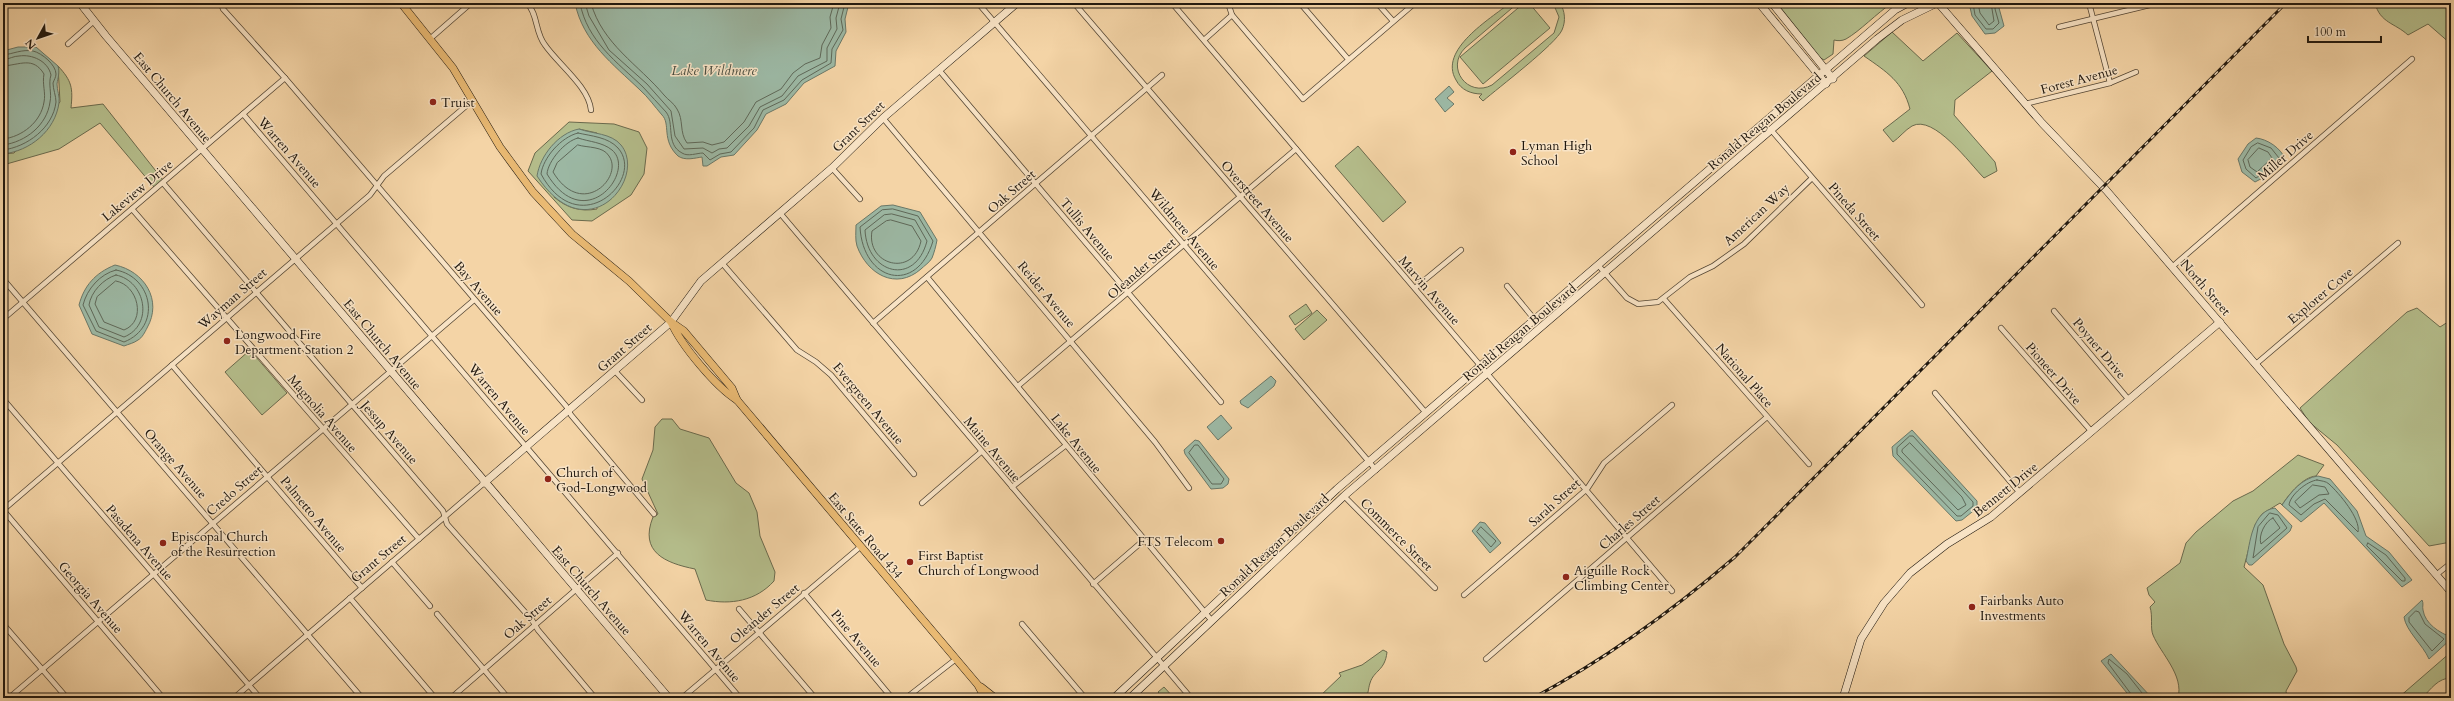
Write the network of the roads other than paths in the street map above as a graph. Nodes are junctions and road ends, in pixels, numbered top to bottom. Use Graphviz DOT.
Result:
graph roads {
  1 [pos="80,3"];
  2 [pos="221,3"];
  3 [pos="401,3"];
  4 [pos="471,3"];
  5 [pos="527,3"];
  6 [pos="978,3"];
  7 [pos="1017,3"];
  8 [pos="1074,3"];
  9 [pos="1172,3"];
  10 [pos="1228,3"];
  11 [pos="1300,3"];
  12 [pos="1377,3"];
  13 [pos="1415,3"];
  14 [pos="1759,3"];
  15 [pos="1771,3"];
  16 [pos="1908,3"];
  17 [pos="1938,3"];
  18 [pos="2089,3"];
  19 [pos="2158,3"];
  20 [pos="1232,15"];
  21 [pos="2094,19"];
  22 [pos="94,21"];
  23 [pos="1393,21"];
  24 [pos="995,22"];
  25 [pos="2059,27"];
  26 [pos="430,38"];
  27 [pos="1204,40"];
  28 [pos="68,44"];
  29 [pos="1348,59"];
  30 [pos="2412,60"];
  31 [pos="1825,69"];
  32 [pos="939,70"];
  33 [pos="2136,72"];
  34 [pos="1162,75"];
  35 [pos="1818,75"];
  36 [pos="285,78"];
  37 [pos="1833,78"];
  38 [pos="2110,83"];
  39 [pos="1826,84"];
  40 [pos="1146,88"];
  41 [pos="473,100"];
  42 [pos="2025,104"];
  43 [pos="591,110"];
  44 [pos="243,114"];
  45 [pos="883,118"];
  46 [pos="1772,131"];
  47 [pos="1092,136"];
  48 [pos="1296,149"];
  49 [pos="202,150"];
  50 [pos="1726,154"];
  51 [pos="1733,163"];
  52 [pos="832,168"];
  53 [pos="1812,178"];
  54 [pos="163,183"];
  55 [pos="1036,184"];
  56 [pos="377,185"];
  57 [pos="1240,197"];
  58 [pos="860,199"];
  59 [pos="132,209"];
  60 [pos="780,213"];
  61 [pos="337,224"];
  62 [pos="980,233"];
  63 [pos="2398,243"];
  64 [pos="1184,245"];
  65 [pos="1461,250"];
  66 [pos="295,258"];
  67 [pos="722,263"];
  68 [pos="1598,265"];
  69 [pos="2172,267"];
  70 [pos="1606,273"];
  71 [pos="927,277"];
  72 [pos="3,280"];
  73 [pos="1508,286"];
  74 [pos="1414,288"];
  75 [pos="256,292"];
  76 [pos="1129,293"];
  77 [pos="1664,299"];
  78 [pos="474,300"];
  79 [pos="22,302"];
  80 [pos="1922,305"];
  81 [pos="2054,311"];
  82 [pos="226,317"];
  83 [pos="3,319"];
  84 [pos="1534,320"];
  85 [pos="671,322"];
  86 [pos="2220,322"];
  87 [pos="873,323"];
  88 [pos="2000,328"];
  89 [pos="432,335"];
  90 [pos="1072,342"];
  91 [pos="2256,364"];
  92 [pos="172,365"];
  93 [pos="1480,365"];
  94 [pos="390,371"];
  95 [pos="615,371"];
  96 [pos="1487,374"];
  97 [pos="1018,386"];
  98 [pos="1935,393"];
  99 [pos="3,399"];
  100 [pos="642,400"];
  101 [pos="2129,400"];
  102 [pos="1222,402"];
  103 [pos="352,404"];
  104 [pos="1672,405"];
  105 [pos="568,410"];
  106 [pos="117,411"];
  107 [pos="1426,413"];
  108 [pos="1767,417"];
  109 [pos="322,429"];
  110 [pos="2092,432"];
  111 [pos="1065,446"];
  112 [pos="526,447"];
  113 [pos="982,452"];
  114 [pos="1369,462"];
  115 [pos="58,463"];
  116 [pos="1809,464"];
  117 [pos="1376,470"];
  118 [pos="914,474"];
  119 [pos="267,476"];
  120 [pos="484,483"];
  121 [pos="1012,487"];
  122 [pos="1189,488"];
  123 [pos="1586,489"];
  124 [pos="2020,493"];
  125 [pos="1344,496"];
  126 [pos="922,503"];
  127 [pos="3,510"];
  128 [pos="654,514"];
  129 [pos="445,517"];
  130 [pos="213,523"];
  131 [pos="1627,537"];
  132 [pos="419,539"];
  133 [pos="1144,540"];
  134 [pos="860,547"];
  135 [pos="618,553"];
  136 [pos="392,562"];
  137 [pos="2451,562"];
  138 [pos="153,574"];
  139 [pos="2436,575"];
  140 [pos="1093,584"];
  141 [pos="362,588"];
  142 [pos="1435,588"];
  143 [pos="576,589"];
  144 [pos="1672,591"];
  145 [pos="2451,592"];
  146 [pos="804,593"];
  147 [pos="1464,595"];
  148 [pos="350,598"];
  149 [pos="430,606"];
  150 [pos="739,609"];
  151 [pos="1205,613"];
  152 [pos="437,614"];
  153 [pos="1212,621"];
  154 [pos="98,622"];
  155 [pos="3,624"];
  156 [pos="1022,624"];
  157 [pos="535,625"];
  158 [pos="759,632"];
  159 [pos="308,635"];
  160 [pos="956,659"];
  161 [pos="1156,659"];
  162 [pos="1486,659"];
  163 [pos="1163,666"];
  164 [pos="42,669"];
  165 [pos="483,669"];
  166 [pos="715,669"];
  167 [pos="249,685"];
  168 [pos="978,685"];
  169 [pos="8,698"];
  170 [pos="67,698"];
  171 [pos="163,698"];
  172 [pos="234,698"];
  173 [pos="260,698"];
  174 [pos="362,698"];
  175 [pos="435,698"];
  176 [pos="451,698"];
  177 [pos="508,698"];
  178 [pos="595,698"];
  179 [pos="669,698"];
  180 [pos="682,698"];
  181 [pos="740,698"];
  182 [pos="815,698"];
  183 [pos="892,698"];
  184 [pos="906,698"];
  185 [pos="986,698"];
  186 [pos="995,698"];
  187 [pos="1085,698"];
  188 [pos="1114,698"];
  189 [pos="1130,698"];
  190 [pos="1191,698"];
  191 [pos="1843,698"];
  1 -- 22 [label="street, East Church Avenue"];
  2 -- 36 [label="street, Bay Avenue"];
  3 -- 26 [label="main road, East State Road 434"];
  4 -- 26 [label="street"];
  5 -- 43 [label="street"];
  6 -- 24 [label="street, Wildmere Avenue"];
  7 -- 24 [label="street, Grant Street"];
  8 -- 40 [label="street, Overstreet Avenue"];
  9 -- 27 [label="street, Marvin Avenue"];
  10 -- 20 [label="street"];
  11 -- 29 [label="street"];
  12 -- 23 [label="street"];
  13 -- 23 [label="street"];
  14 -- 35 [label="street"];
  15 -- 31 [label="street"];
  16 -- 31 [label="street, Ronald Reagan Boulevard"];
  17 -- 37 [label="street, Ronald Reagan Boulevard"];
  17 -- 42 [label="street, North Street"];
  18 -- 21 [label="street"];
  19 -- 21 [label="street"];
  20 -- 27 [label="street"];
  20 -- 29 [label="street"];
  21 -- 25 [label="street"];
  21 -- 38 [label="street"];
  22 -- 28 [label="street"];
  22 -- 49 [label="street, East Church Avenue"];
  23 -- 29 [label="street"];
  24 -- 32 [label="street, Grant Street"];
  24 -- 47 [label="street, Wildmere Avenue"];
  26 -- 41 [label="main road, East State Road 434"];
  27 -- 48 [label="street, Marvin Avenue"];
  30 -- 69 [label="street, Miller Drive"];
  31 -- 35 [label="street, Ronald Reagan Boulevard"];
  31 -- 37 [label="street"];
  32 -- 45 [label="street, Grant Street"];
  32 -- 55 [label="street, Tullis Avenue"];
  33 -- 38 [label="street, Forest Avenue"];
  34 -- 40 [label="street, Oak Street"];
  35 -- 39 [label="street"];
  35 -- 50 [label="street, Ronald Reagan Boulevard"];
  36 -- 44 [label="street, Lakeview Drive"];
  36 -- 56 [label="street, Bay Avenue"];
  37 -- 39 [label="street, Ronald Reagan Boulevard"];
  38 -- 42 [label="street, Forest Avenue"];
  39 -- 46 [label="street, Ronald Reagan Boulevard"];
  40 -- 47 [label="street, Oak Street"];
  40 -- 57 [label="street, Overstreet Avenue"];
  41 -- 56 [label="street, Wayman Street"];
  41 -- 85 [label="main road, East State Road 434"];
  42 -- 69 [label="street, North Street"];
  44 -- 49 [label="street, Lakeview Drive"];
  44 -- 61 [label="street, Warren Avenue"];
  45 -- 52 [label="street, Grant Street"];
  45 -- 62 [label="street, Reider Avenue"];
  46 -- 51 [label="street, Ronald Reagan Boulevard"];
  46 -- 53 [label="street, Pineda Street"];
  47 -- 55 [label="street, Oak Street"];
  47 -- 64 [label="street, Wildmere Avenue"];
  48 -- 57 [label="street, Oleander Street"];
  48 -- 74 [label="street, Marvin Avenue"];
  49 -- 54 [label="street, Lakeview Drive"];
  49 -- 66 [label="street, East Church Avenue"];
  50 -- 51 [label="street"];
  50 -- 68 [label="street, Ronald Reagan Boulevard"];
  51 -- 70 [label="street, Ronald Reagan Boulevard"];
  52 -- 58 [label="street"];
  52 -- 60 [label="street, Grant Street"];
  53 -- 77 [label="street, American Way"];
  53 -- 80 [label="street, Pineda Street"];
  54 -- 59 [label="street, Lakeview Drive"];
  54 -- 75 [label="street, Jessup Avenue"];
  55 -- 62 [label="street, Oak Street"];
  55 -- 76 [label="street, Tullis Avenue"];
  56 -- 61 [label="street, Wayman Street"];
  56 -- 78 [label="street, Bay Avenue"];
  57 -- 64 [label="street, Oleander Street"];
  57 -- 107 [label="street, Overstreet Avenue"];
  59 -- 79 [label="street, Lakeview Drive"];
  59 -- 82 [label="street, Magnolia Avenue"];
  60 -- 67 [label="street, Grant Street"];
  60 -- 87 [label="street, Maine Avenue"];
  61 -- 66 [label="street, Wayman Street"];
  61 -- 89 [label="street, Warren Avenue"];
  62 -- 71 [label="street, Oak Street"];
  62 -- 90 [label="street, Reider Avenue"];
  63 -- 91 [label="street, Explorer Cove"];
  64 -- 76 [label="street, Oleander Street"];
  64 -- 114 [label="street, Wildmere Avenue"];
  65 -- 74 [label="street"];
  66 -- 75 [label="street, Wayman Street"];
  66 -- 94 [label="street, East Church Avenue"];
  67 -- 85 [label="street, Grant Street"];
  67 -- 118 [label="street, Evergreen Avenue"];
  68 -- 70 [label="street, American Way"];
  68 -- 84 [label="street, Ronald Reagan Boulevard"];
  69 -- 86 [label="street, North Street"];
  70 -- 77 [label="street, American Way"];
  70 -- 96 [label="street, Ronald Reagan Boulevard"];
  71 -- 87 [label="street, Oak Street"];
  71 -- 97 [label="street, Lake Avenue"];
  72 -- 79 [label="street, Orange Avenue"];
  73 -- 84 [label="street"];
  74 -- 93 [label="street, Marvin Avenue"];
  75 -- 82 [label="street, Wayman Street"];
  75 -- 103 [label="street, Jessup Avenue"];
  76 -- 90 [label="street, Oleander Street"];
  76 -- 102 [label="street, Tullis Avenue"];
  77 -- 108 [label="street, National Place"];
  78 -- 89 [label="street, Credo Street"];
  78 -- 105 [label="street, Bay Avenue"];
  79 -- 83 [label="street, Lakeview Drive"];
  79 -- 106 [label="street, Orange Avenue"];
  81 -- 101 [label="street, Poyner Drive"];
  82 -- 92 [label="street, Wayman Street"];
  82 -- 109 [label="street, Magnolia Avenue"];
  84 -- 93 [label="street, Ronald Reagan Boulevard"];
  85 -- 95 [label="street, Grant Street"];
  85 -- 134 [label="main road, East State Road 434"];
  86 -- 91 [label="street, North Street"];
  86 -- 101 [label="street, Bennett Drive"];
  87 -- 113 [label="street, Maine Avenue"];
  88 -- 110 [label="street, Pioneer Drive"];
  89 -- 94 [label="street, Credo Street"];
  89 -- 112 [label="street, Warren Avenue"];
  90 -- 97 [label="street, Oleander Street"];
  90 -- 122 [label="street, Reider Avenue"];
  91 -- 139 [label="street, North Street"];
  92 -- 106 [label="street, Wayman Street"];
  92 -- 119 [label="street, Palmetto Avenue"];
  93 -- 96 [label="street, Marvin Avenue"];
  93 -- 107 [label="street, Ronald Reagan Boulevard"];
  94 -- 103 [label="street, Credo Street"];
  94 -- 120 [label="street, East Church Avenue"];
  95 -- 100 [label="street"];
  95 -- 105 [label="street, Grant Street"];
  96 -- 117 [label="street, Ronald Reagan Boulevard"];
  96 -- 123 [label="street, Marvin Avenue"];
  97 -- 111 [label="street, Lake Avenue"];
  98 -- 124 [label="street"];
  99 -- 115 [label="street, Pasadena Avenue"];
  101 -- 110 [label="street, Bennett Drive"];
  103 -- 109 [label="street, Credo Street"];
  103 -- 129 [label="street, Jessup Avenue"];
  104 -- 123 [label="street, Sarah Street"];
  105 -- 112 [label="street, Grant Street"];
  105 -- 128 [label="street, Bay Avenue"];
  106 -- 115 [label="street, Wayman Street"];
  106 -- 130 [label="street, Orange Avenue"];
  107 -- 114 [label="street, Ronald Reagan Boulevard"];
  108 -- 116 [label="street, National Place"];
  108 -- 131 [label="street, Charles Street"];
  109 -- 119 [label="street, Credo Street"];
  109 -- 132 [label="street, Magnolia Avenue"];
  110 -- 124 [label="street, Bennett Drive"];
  111 -- 121 [label="street"];
  111 -- 133 [label="street, Lake Avenue"];
  112 -- 120 [label="street, Grant Street"];
  112 -- 135 [label="street, Warren Avenue"];
  113 -- 121 [label="street, Maine Avenue"];
  113 -- 126 [label="street"];
  114 -- 117 [label="street, Wildmere Avenue"];
  114 -- 151 [label="street, Ronald Reagan Boulevard"];
  115 -- 127 [label="street, Wayman Street"];
  115 -- 138 [label="street, Pasadena Avenue"];
  117 -- 125 [label="street, Ronald Reagan Boulevard"];
  119 -- 130 [label="street, Credo Street"];
  119 -- 141 [label="street, Palmetto Avenue"];
  120 -- 129 [label="street, Grant Street"];
  120 -- 143 [label="street, East Church Avenue"];
  121 -- 140 [label="street, Maine Avenue"];
  123 -- 131 [label="street, Marvin Avenue"];
  123 -- 147 [label="street, Sarah Street"];
  124 -- 191 [label="street, Bennett Drive"];
  125 -- 142 [label="street, Commerce Street"];
  125 -- 153 [label="street, Ronald Reagan Boulevard"];
  127 -- 154 [label="street, Georgia Avenue"];
  129 -- 132 [label="street, Grant Street"];
  129 -- 157 [label="street, Jessup Avenue"];
  130 -- 138 [label="street, Credo Street"];
  130 -- 159 [label="street, Orange Avenue"];
  131 -- 144 [label="street, Marvin Avenue"];
  131 -- 162 [label="street, Charles Street"];
  132 -- 136 [label="street, Grant Street"];
  133 -- 140 [label="street"];
  133 -- 151 [label="street, Lake Avenue"];
  134 -- 146 [label="street, Oleander Street"];
  134 -- 160 [label="main road, East State Road 434"];
  135 -- 143 [label="street, Oak Street"];
  135 -- 166 [label="street, Warren Avenue"];
  136 -- 141 [label="street, Grant Street"];
  136 -- 149 [label="street"];
  137 -- 139 [label="street"];
  138 -- 154 [label="street, Credo Street"];
  138 -- 167 [label="street, Pasadena Avenue"];
  139 -- 145 [label="street, North Street"];
  140 -- 161 [label="street, Maine Avenue"];
  141 -- 148 [label="street, Grant Street"];
  143 -- 157 [label="street, Oak Street"];
  143 -- 179 [label="street, East Church Avenue"];
  146 -- 158 [label="street, Oleander Street"];
  146 -- 183 [label="street, Pine Avenue"];
  148 -- 159 [label="street, Grant Street"];
  148 -- 175 [label="street"];
  150 -- 158 [label="street"];
  151 -- 153 [label="street, Lake Avenue"];
  151 -- 161 [label="street, Ronald Reagan Boulevard"];
  152 -- 165 [label="street"];
  153 -- 163 [label="street, Ronald Reagan Boulevard"];
  154 -- 164 [label="street, Credo Street"];
  154 -- 171 [label="street, Georgia Avenue"];
  155 -- 164 [label="street"];
  156 -- 187 [label="street"];
  157 -- 165 [label="street, Oak Street"];
  157 -- 178 [label="street, Jessup Avenue"];
  158 -- 166 [label="street, Oleander Street"];
  158 -- 182 [label="street"];
  159 -- 167 [label="street, Grant Street"];
  159 -- 174 [label="street, Orange Avenue"];
  160 -- 168 [label="main road, East State Road 434"];
  160 -- 184 [label="street"];
  161 -- 163 [label="street, Maine Avenue"];
  161 -- 188 [label="street, Ronald Reagan Boulevard"];
  163 -- 189 [label="street, Ronald Reagan Boulevard"];
  163 -- 190 [label="street, Maine Avenue"];
  164 -- 169 [label="street, Credo Street"];
  164 -- 170 [label="street"];
  165 -- 176 [label="street, Oak Street"];
  165 -- 177 [label="street"];
  166 -- 180 [label="street, Oleander Street"];
  166 -- 181 [label="street, Warren Avenue"];
  167 -- 172 [label="street, Grant Street"];
  167 -- 173 [label="street, Pasadena Avenue"];
  168 -- 185 [label="main road, East State Road 434"];
  168 -- 186 [label="main road, East State Road 434"];
}
